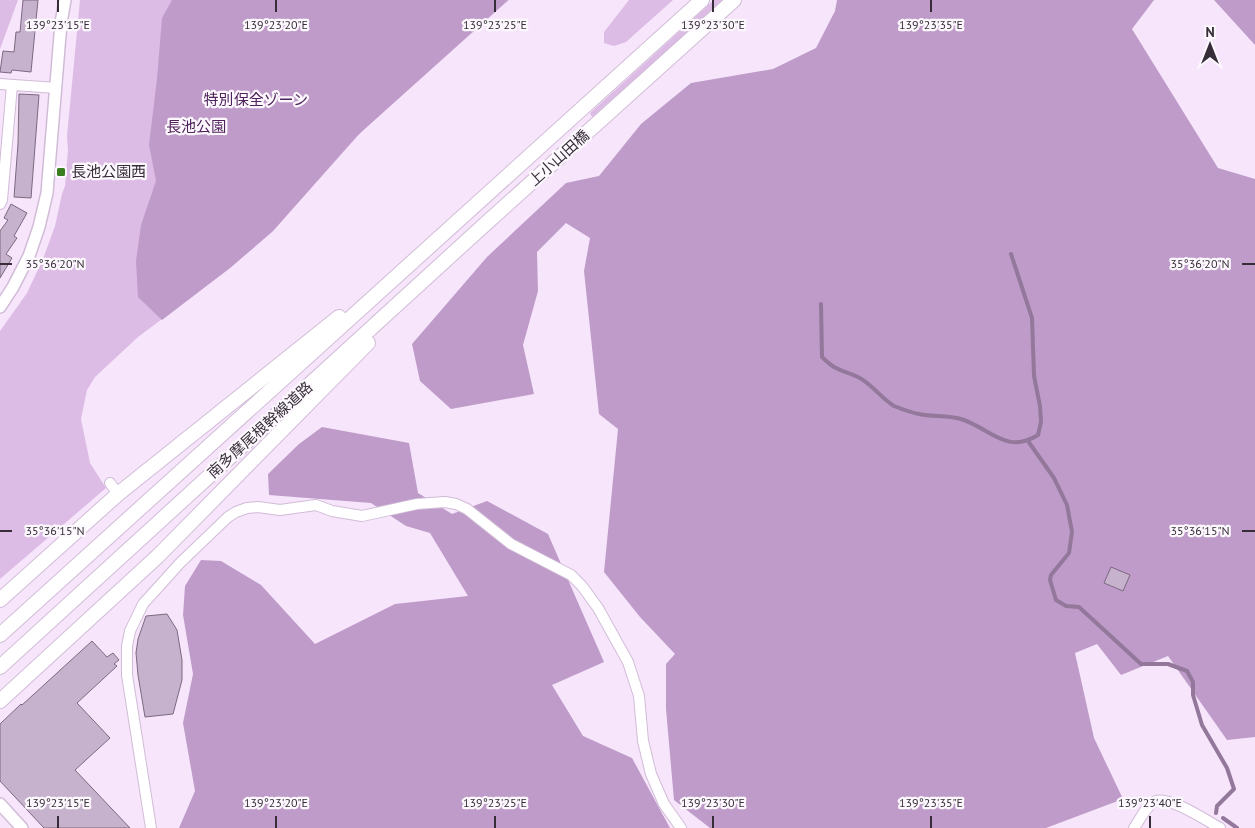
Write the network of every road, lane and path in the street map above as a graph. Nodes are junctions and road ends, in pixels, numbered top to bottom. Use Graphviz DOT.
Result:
graph roads {
  1 [pos="65,0"];
  2 [pos="702,0"];
  3 [pos="734,0"];
  4 [pos="0,84"];
  5 [pos="12,85"];
  6 [pos="56,88"];
  7 [pos="507,176"];
  8 [pos="521,192"];
  9 [pos="0,204"];
  10 [pos="482,227"];
  11 [pos="432,244"];
  12 [pos="0,307"];
  13 [pos="0,600"];
  14 [pos="0,635"];
  15 [pos="0,667"];
  16 [pos="0,701"];
  17 [pos="0,804"];
  18 [pos="22,828"];
  19 [pos="152,828"];
  20 [pos="681,828"];
  21 [pos="1134,828"];
  22 [pos="1220,828"];
  1 -- 6 [label="street"];
  2 -- 7 [label="main road, 上小山田橋"];
  3 -- 8 [label="main road, 上小山田橋"];
  4 -- 5 [label="street"];
  5 -- 6 [label="street"];
  5 -- 9 [label="street"];
  6 -- 12 [label="street"];
  7 -- 11 [label="main road, 南多摩尾根幹線道路"];
  8 -- 10 [label="main road, 南多摩尾根幹線道路"];
  10 -- 15 [label="main road, 南多摩尾根幹線道路"];
  10 -- 16 [label="main road"];
  11 -- 13 [label="main road"];
  11 -- 14 [label="main road, 南多摩尾根幹線道路"];
  17 -- 18 [label="street"];
  19 -- 20 [label="street"];
  21 -- 22 [label="street"];
}
